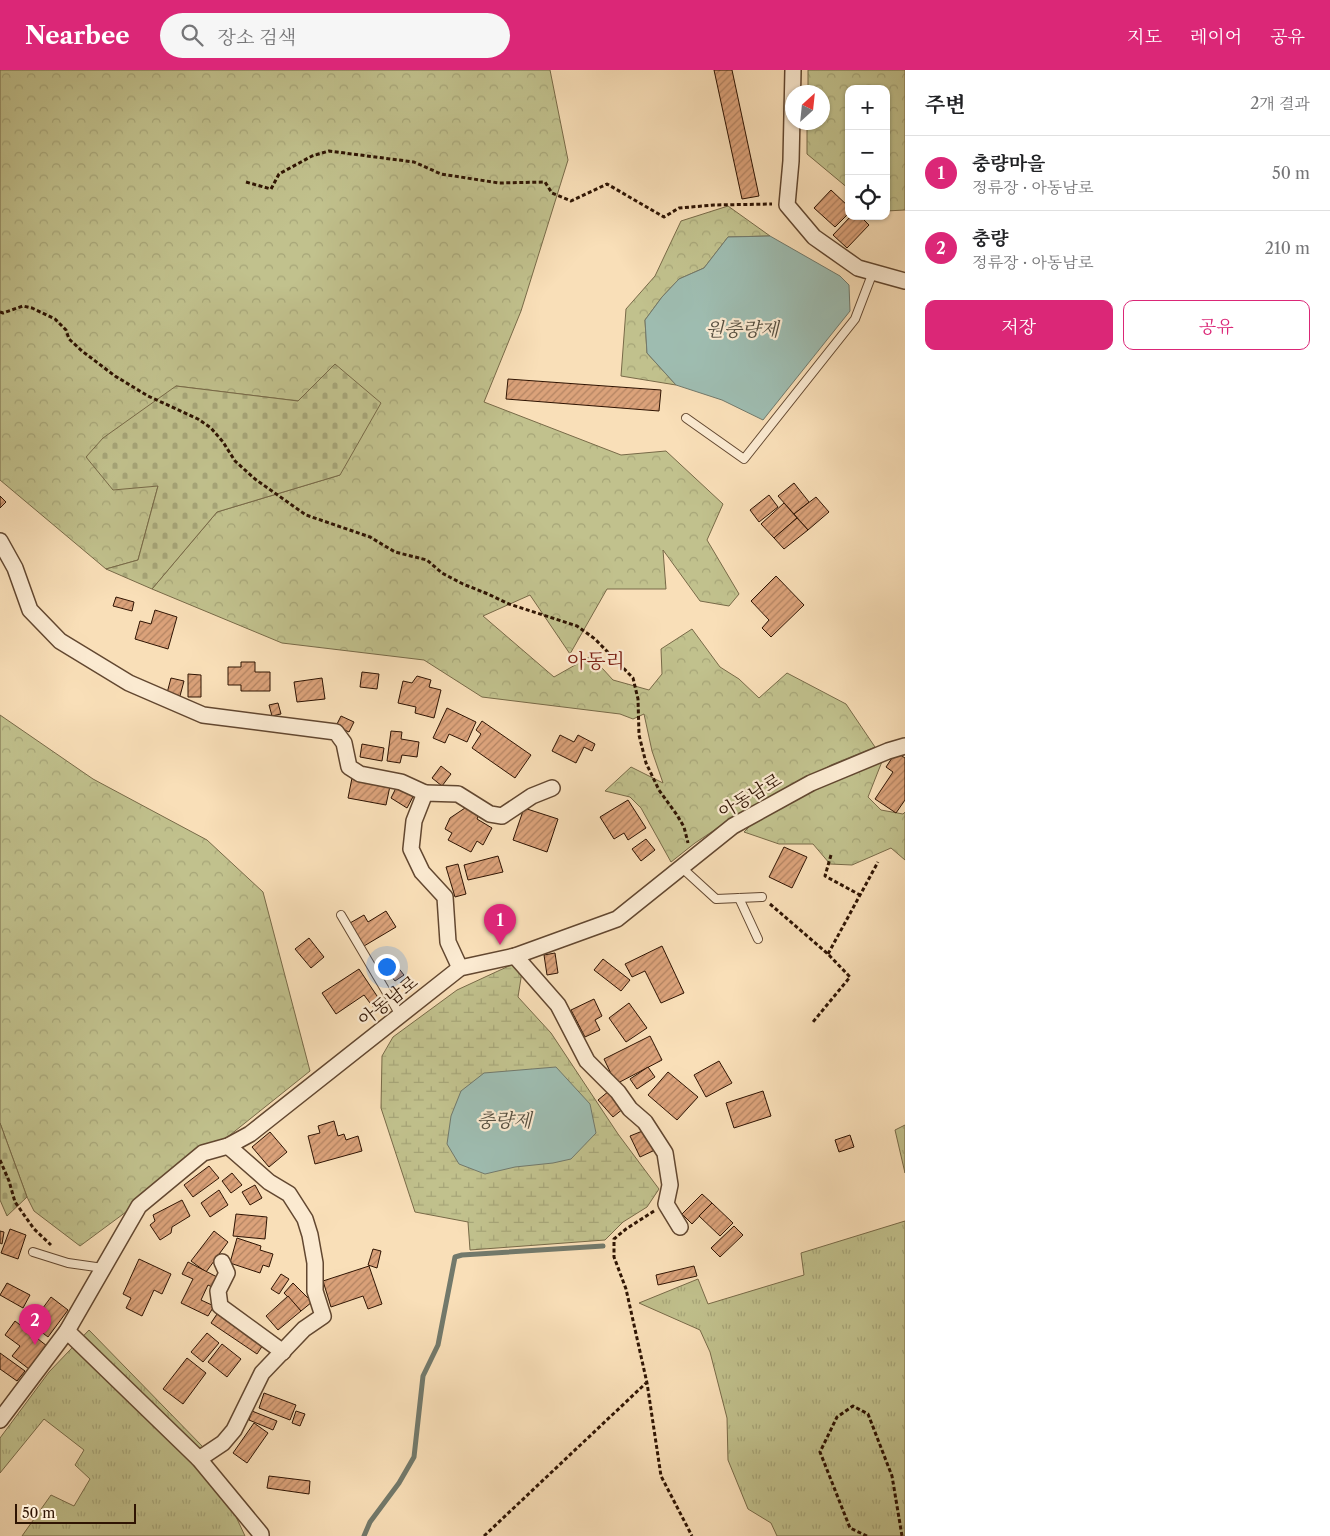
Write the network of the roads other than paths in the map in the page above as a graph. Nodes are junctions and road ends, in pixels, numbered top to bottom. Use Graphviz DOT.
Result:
graph roads {
  1 [pos="793,70"];
  2 [pos="873,272"];
  3 [pos="905,282"];
  4 [pos="686,418"];
  5 [pos="0,541"];
  6 [pos="905,746"];
  7 [pos="552,788"];
  8 [pos="425,793"];
  9 [pos="685,864"];
  10 [pos="762,897"];
  11 [pos="739,898"];
  12 [pos="341,915"];
  13 [pos="758,938"];
  14 [pos="515,956"];
  15 [pos="460,968"];
  16 [pos="400,1015"];
  17 [pos="228,1146"];
  18 [pos="680,1226"];
  19 [pos="33,1252"];
  20 [pos="222,1262"];
  21 [pos="103,1268"];
  22 [pos="67,1331"];
  23 [pos="282,1352"];
  24 [pos="0,1420"];
  25 [pos="199,1459"];
  26 [pos="261,1536"];
  1 -- 2 [label="street"];
  2 -- 3 [label="street"];
  2 -- 4 [label="lane"];
  5 -- 8 [label="street"];
  6 -- 9 [label="street, 아동남로"];
  7 -- 8 [label="street"];
  8 -- 15 [label="street"];
  9 -- 11 [label="lane"];
  9 -- 14 [label="street, 아동남로"];
  10 -- 11 [label="lane"];
  11 -- 13 [label="lane"];
  12 -- 16 [label="lane"];
  14 -- 15 [label="street, 아동남로"];
  14 -- 18 [label="street"];
  15 -- 16 [label="street, 아동남로"];
  16 -- 17 [label="street, 아동남로"];
  17 -- 21 [label="street, 아동남로"];
  17 -- 23 [label="street"];
  19 -- 21 [label="lane"];
  20 -- 23 [label="street"];
  21 -- 22 [label="street, 아동남로"];
  22 -- 24 [label="street, 아동남로"];
  22 -- 25 [label="street"];
  23 -- 25 [label="street"];
  25 -- 26 [label="street"];
}
